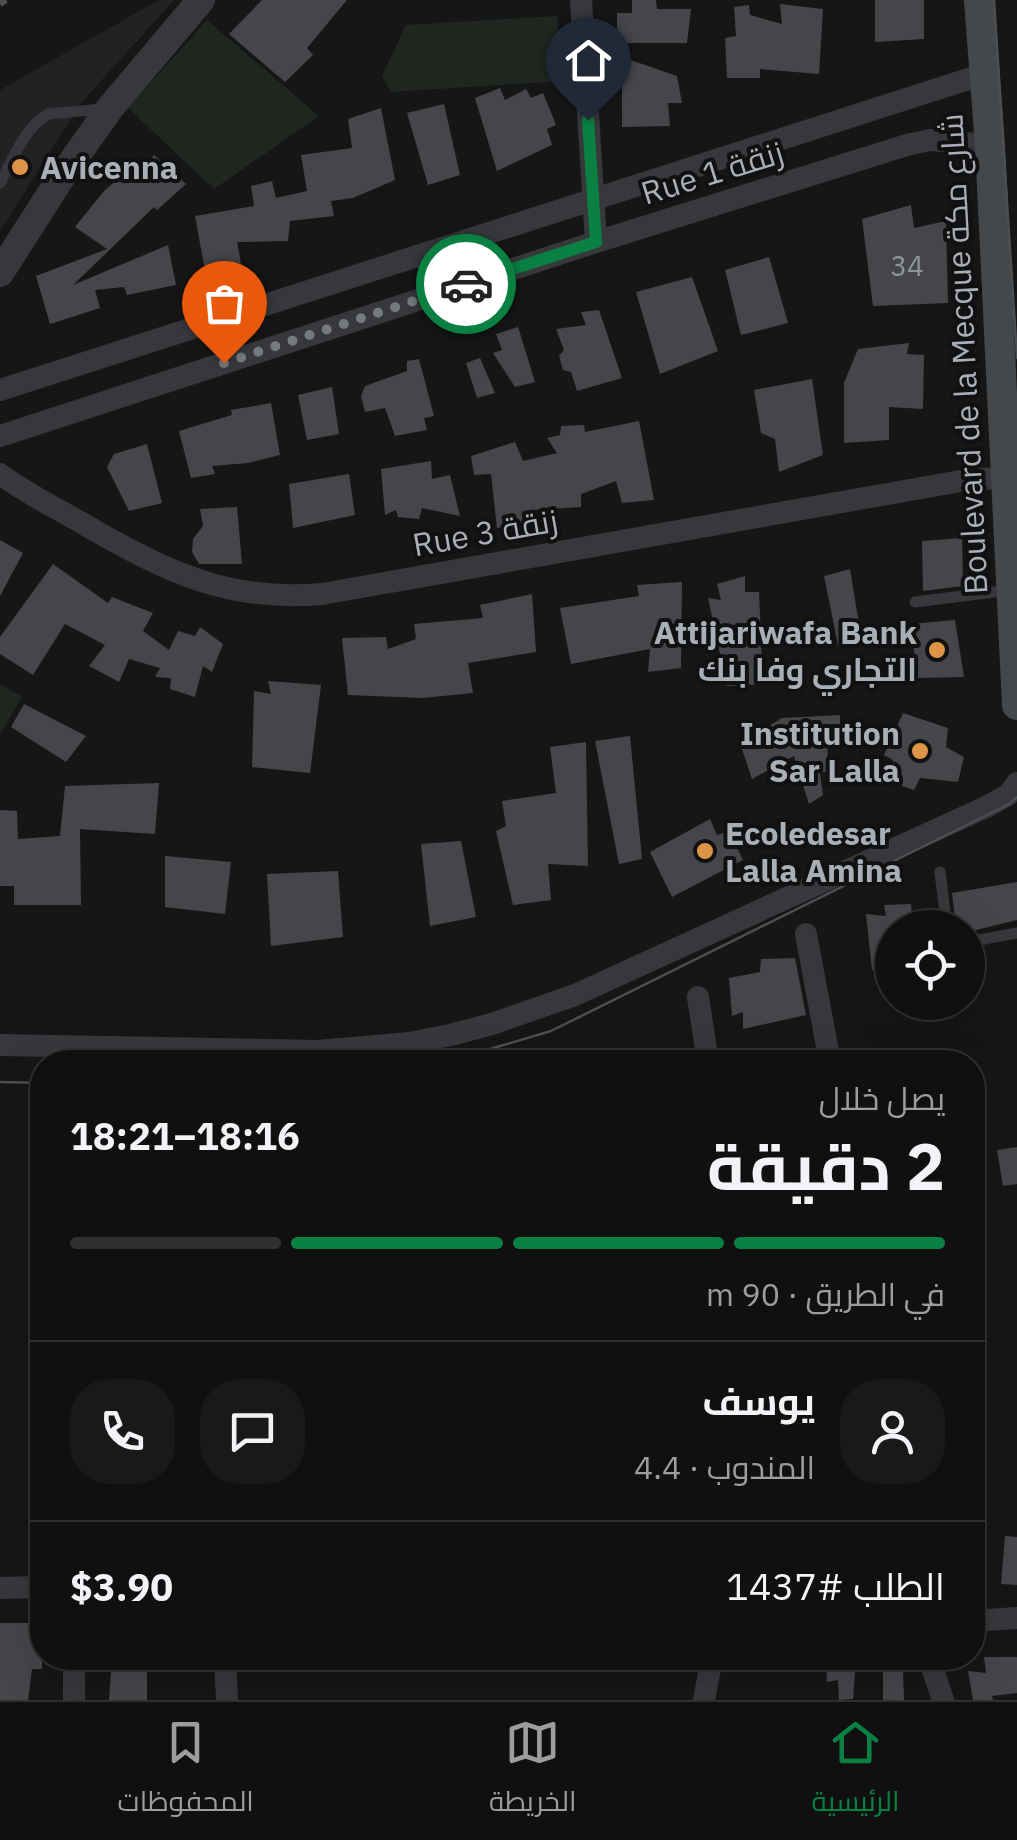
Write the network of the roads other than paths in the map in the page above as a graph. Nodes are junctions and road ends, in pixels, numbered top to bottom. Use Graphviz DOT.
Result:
graph roads {
  1 [pos="202,0"];
  2 [pos="581,0"];
  3 [pos="979,0"];
  4 [pos="984,74"];
  5 [pos="110,108"];
  6 [pos="990,145"];
  7 [pos="0,183"];
  8 [pos="594,200"];
  9 [pos="596,242"];
  10 [pos="0,274"];
  11 [pos="0,390"];
  12 [pos="0,436"];
  13 [pos="0,474"];
  14 [pos="1006,478"];
  15 [pos="1010,590"];
  16 [pos="915,602"];
  17 [pos="1017,706"];
  18 [pos="1017,783"];
  19 [pos="940,872"];
  20 [pos="945,910"];
  21 [pos="1017,933"];
  22 [pos="806,934"];
  23 [pos="985,939"];
  24 [pos="698,998"];
  25 [pos="0,1045"];
  26 [pos="265,1050"];
  27 [pos="331,1050"];
  28 [pos="706,1050"];
  29 [pos="828,1050"];
  30 [pos="30,1587"];
  31 [pos="0,1588"];
  32 [pos="1017,1618"];
  33 [pos="985,1620"];
  34 [pos="74,1670"];
  35 [pos="226,1670"];
  36 [pos="710,1670"];
  37 [pos="933,1670"];
  38 [pos="74,1700"];
  39 [pos="227,1700"];
  40 [pos="704,1700"];
  41 [pos="944,1700"];
  1 -- 5 [label="street"];
  2 -- 8 [label="street"];
  3 -- 4 [label="main road, Boulevard de la Mecque شارع مكة"];
  4 -- 6 [label="main road, Boulevard de la Mecque شارع مكة"];
  4 -- 8 [label="street, Rue 1 زنقة"];
  5 -- 7 [label="lane"];
  5 -- 10 [label="street"];
  6 -- 9 [label="street, Rue 1 زنقة"];
  6 -- 14 [label="main road, Boulevard de la Mecque شارع مكة"];
  8 -- 9 [label="street"];
  8 -- 11 [label="street, Rue 1 زنقة"];
  9 -- 12 [label="street, Rue 1 زنقة"];
  13 -- 14 [label="street, Rue 3 زنقة"];
  14 -- 15 [label="main road, Boulevard de la Mecque شارع مكة"];
  15 -- 16 [label="lane"];
  15 -- 17 [label="main road, Boulevard de la Mecque شارع مكة"];
  18 -- 27 [label="street"];
  19 -- 20 [label="lane"];
  21 -- 23 [label="lane"];
  22 -- 29 [label="street"];
  24 -- 28 [label="street"];
  25 -- 26 [label="street"];
  30 -- 31 [label="street"];
  32 -- 33 [label="street"];
  34 -- 38 [label="street"];
  35 -- 39 [label="street"];
  36 -- 40 [label="street"];
  37 -- 41 [label="street"];
}
